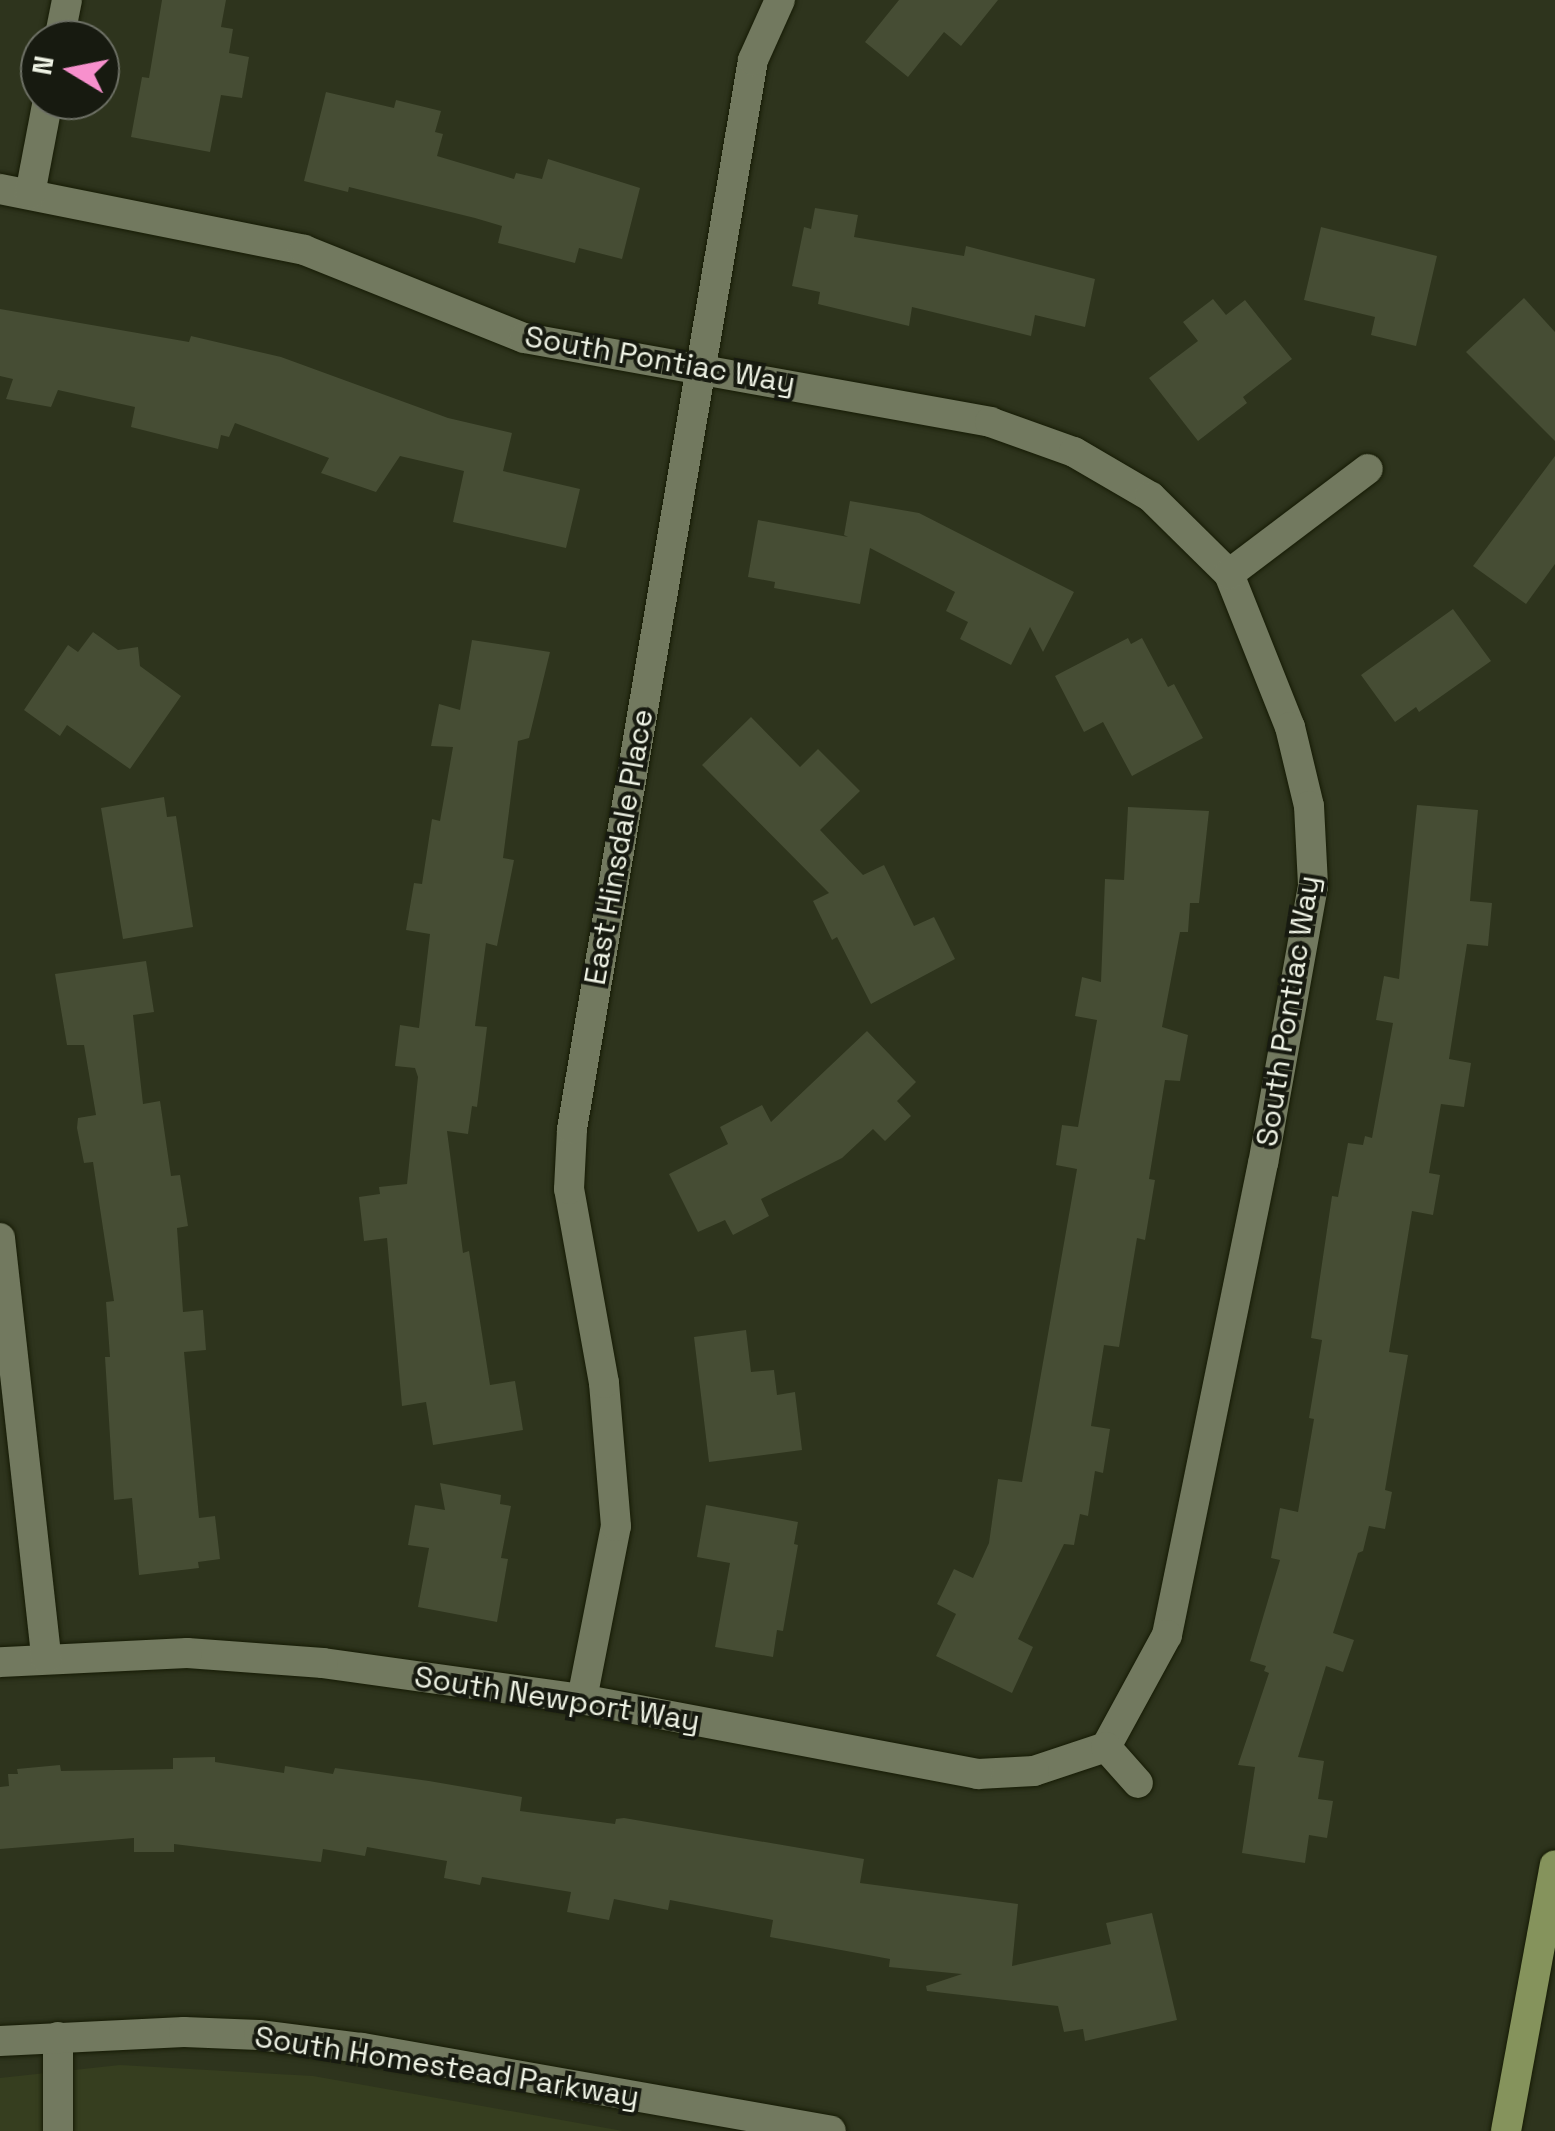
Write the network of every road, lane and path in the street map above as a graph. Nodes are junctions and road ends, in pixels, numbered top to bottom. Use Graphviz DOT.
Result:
graph roads {
  1 [pos="780,0"];
  2 [pos="41,120"];
  3 [pos="15,192"];
  4 [pos="699,367"];
  5 [pos="1368,469"];
  6 [pos="1228,574"];
  7 [pos="0,1238"];
  8 [pos="46,1658"];
  9 [pos="0,1662"];
  10 [pos="582,1699"];
  11 [pos="1106,1747"];
  12 [pos="1138,1782"];
  13 [pos="1555,1865"];
  14 [pos="58,2037"];
  15 [pos="0,2040"];
  16 [pos="58,2131"];
  17 [pos="831,2131"];
  18 [pos="1506,2131"];
  1 -- 4 [label="street, East Hinsdale Place"];
  2 -- 3 [label="street"];
  3 -- 4 [label="street, South Pontiac Way"];
  4 -- 6 [label="street, South Pontiac Way"];
  4 -- 10 [label="street, East Hinsdale Place"];
  5 -- 6 [label="street"];
  6 -- 11 [label="street, South Pontiac Way"];
  7 -- 8 [label="street"];
  8 -- 9 [label="street, South Newport Way"];
  8 -- 10 [label="street, South Newport Way"];
  10 -- 11 [label="street, South Newport Way"];
  11 -- 12 [label="street"];
  13 -- 18 [label="main road"];
  14 -- 15 [label="street, South Homestead Parkway"];
  14 -- 16 [label="street"];
  14 -- 17 [label="street, South Homestead Parkway"];
}
